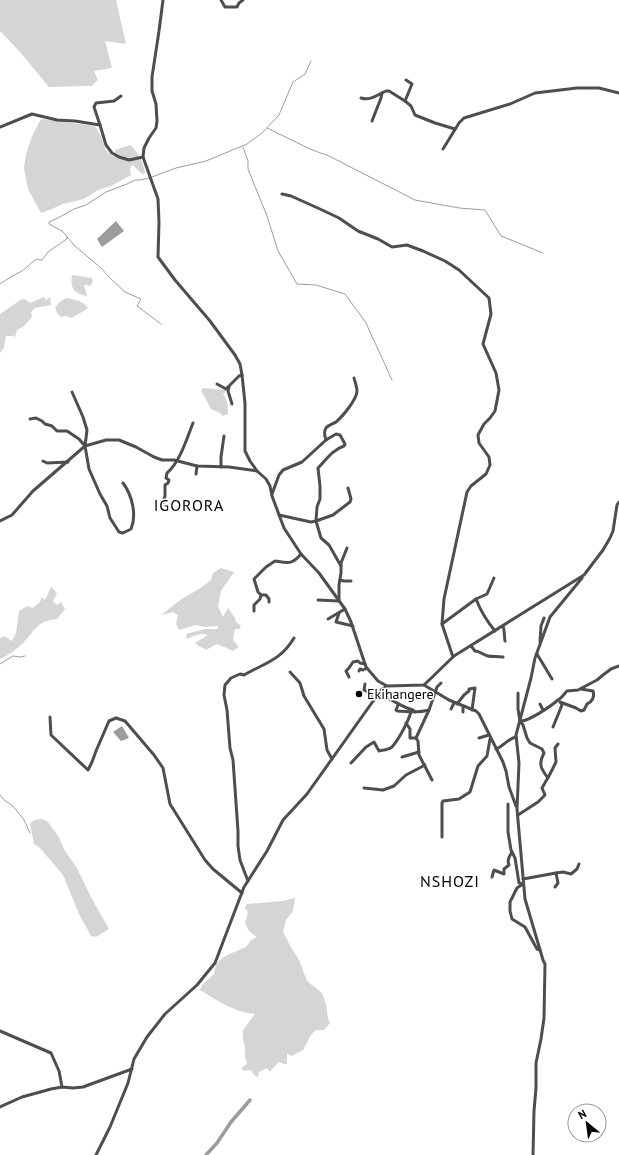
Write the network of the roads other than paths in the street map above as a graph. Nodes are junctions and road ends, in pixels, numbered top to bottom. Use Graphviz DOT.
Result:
graph roads {
  1 [pos="163,0"];
  2 [pos="221,0"];
  3 [pos="243,0"];
  4 [pos="406,80"];
  5 [pos="382,93"];
  6 [pos="619,93"];
  7 [pos="121,96"];
  8 [pos="361,98"];
  9 [pos="405,101"];
  10 [pos="372,121"];
  11 [pos="100,125"];
  12 [pos="0,127"];
  13 [pos="455,129"];
  14 [pos="443,149"];
  15 [pos="143,157"];
  16 [pos="282,194"];
  17 [pos="242,375"];
  18 [pos="354,378"];
  19 [pos="217,384"];
  20 [pos="229,387"];
  21 [pos="72,392"];
  22 [pos="232,404"];
  23 [pos="30,419"];
  24 [pos="193,423"];
  25 [pos="224,436"];
  26 [pos="326,440"];
  27 [pos="85,446"];
  28 [pos="43,460"];
  29 [pos="176,460"];
  30 [pos="68,462"];
  31 [pos="197,466"];
  32 [pos="222,467"];
  33 [pos="257,471"];
  34 [pos="196,474"];
  35 [pos="123,483"];
  36 [pos="348,488"];
  37 [pos="272,496"];
  38 [pos="619,502"];
  39 [pos="163,503"];
  40 [pos="279,515"];
  41 [pos="0,521"];
  42 [pos="316,522"];
  43 [pos="347,548"];
  44 [pos="301,554"];
  45 [pos="341,566"];
  46 [pos="584,575"];
  47 [pos="494,578"];
  48 [pos="340,580"];
  49 [pos="351,581"];
  50 [pos="261,595"];
  51 [pos="476,599"];
  52 [pos="318,600"];
  53 [pos="339,601"];
  54 [pos="269,602"];
  55 [pos="345,610"];
  56 [pos="254,611"];
  57 [pos="339,613"];
  58 [pos="544,618"];
  59 [pos="328,619"];
  60 [pos="442,624"];
  61 [pos="352,626"];
  62 [pos="503,626"];
  63 [pos="495,631"];
  64 [pos="294,638"];
  65 [pos="506,641"];
  66 [pos="540,644"];
  67 [pos="471,646"];
  68 [pos="537,654"];
  69 [pos="453,657"];
  70 [pos="503,657"];
  71 [pos="365,664"];
  72 [pos="619,666"];
  73 [pos="367,668"];
  74 [pos="359,671"];
  75 [pos="290,672"];
  76 [pos="349,677"];
  77 [pos="552,679"];
  78 [pos="380,683"];
  79 [pos="441,683"];
  80 [pos="365,684"];
  81 [pos="424,685"];
  82 [pos="387,686"];
  83 [pos="581,688"];
  84 [pos="380,690"];
  85 [pos="560,690"];
  86 [pos="435,692"];
  87 [pos="518,693"];
  88 [pos="378,694"];
  89 [pos="563,694"];
  90 [pos="374,700"];
  91 [pos="559,701"];
  92 [pos="456,704"];
  93 [pos="540,704"];
  94 [pos="398,705"];
  95 [pos="463,706"];
  96 [pos="451,709"];
  97 [pos="429,710"];
  98 [pos="472,710"];
  99 [pos="543,710"];
  100 [pos="413,712"];
  101 [pos="463,712"];
  102 [pos="50,717"];
  103 [pos="520,721"];
  104 [pos="406,723"];
  105 [pos="553,727"];
  106 [pos="487,730"];
  107 [pos="482,732"];
  108 [pos="490,737"];
  109 [pos="516,737"];
  110 [pos="416,738"];
  111 [pos="480,738"];
  112 [pos="558,744"];
  113 [pos="496,749"];
  114 [pos="419,752"];
  115 [pos="402,757"];
  116 [pos="332,759"];
  117 [pos="351,763"];
  118 [pos="425,765"];
  119 [pos="548,778"];
  120 [pos="432,780"];
  121 [pos="364,788"];
  122 [pos="508,804"];
  123 [pos="517,809"];
  124 [pos="518,815"];
  125 [pos="442,837"];
  126 [pos="512,852"];
  127 [pos="580,864"];
  128 [pos="556,873"];
  129 [pos="492,877"];
  130 [pos="523,879"];
  131 [pos="248,881"];
  132 [pos="524,884"];
  133 [pos="555,887"];
  134 [pos="242,893"];
  135 [pos="540,950"];
  136 [pos="0,1032"];
  137 [pos="132,1069"];
  138 [pos="62,1087"];
  139 [pos="0,1107"];
  140 [pos="96,1155"];
  141 [pos="533,1155"];
  1 -- 15 [label="street"];
  2 -- 3 [label="street"];
  4 -- 9 [label="street"];
  5 -- 8 [label="street"];
  5 -- 9 [label="street"];
  5 -- 10 [label="street"];
  6 -- 13 [label="street"];
  7 -- 11 [label="street"];
  9 -- 13 [label="street"];
  11 -- 12 [label="street"];
  11 -- 15 [label="street"];
  13 -- 14 [label="street"];
  15 -- 17 [label="street"];
  16 -- 60 [label="street"];
  17 -- 20 [label="street"];
  17 -- 33 [label="street"];
  18 -- 26 [label="street"];
  19 -- 20 [label="street"];
  20 -- 22 [label="street"];
  21 -- 27 [label="street"];
  23 -- 27 [label="street"];
  24 -- 29 [label="street"];
  25 -- 32 [label="street"];
  26 -- 37 [label="street"];
  26 -- 42 [label="street"];
  27 -- 29 [label="street"];
  27 -- 30 [label="street"];
  27 -- 35 [label="street"];
  28 -- 30 [label="street"];
  29 -- 31 [label="street"];
  29 -- 39 [label="street"];
  30 -- 41 [label="street"];
  31 -- 32 [label="street"];
  31 -- 34 [label="street"];
  32 -- 33 [label="street"];
  33 -- 37 [label="street"];
  36 -- 42 [label="street"];
  37 -- 40 [label="street"];
  38 -- 46 [label="street"];
  40 -- 42 [label="street"];
  40 -- 44 [label="street"];
  42 -- 45 [label="street"];
  43 -- 45 [label="street"];
  44 -- 50 [label="street"];
  44 -- 53 [label="street"];
  45 -- 48 [label="street"];
  46 -- 62 [label="street"];
  46 -- 66 [label="street"];
  47 -- 51 [label="street"];
  48 -- 49 [label="street"];
  48 -- 53 [label="street"];
  50 -- 54 [label="street"];
  50 -- 56 [label="street"];
  51 -- 60 [label="street"];
  51 -- 63 [label="street"];
  52 -- 53 [label="street"];
  53 -- 55 [label="street"];
  55 -- 57 [label="street"];
  55 -- 61 [label="street"];
  57 -- 59 [label="street"];
  57 -- 61 [label="street"];
  58 -- 66 [label="street"];
  60 -- 69 [label="street"];
  61 -- 71 [label="street"];
  62 -- 63 [label="street"];
  62 -- 65 [label="street"];
  63 -- 67 [label="street"];
  64 -- 131 [label="street"];
  66 -- 68 [label="street"];
  67 -- 69 [label="street"];
  67 -- 70 [label="street"];
  68 -- 77 [label="street"];
  68 -- 103 [label="street"];
  69 -- 81 [label="street"];
  71 -- 73 [label="street"];
  71 -- 76 [label="street"];
  72 -- 83 [label="street"];
  73 -- 74 [label="street"];
  73 -- 78 [label="street"];
  75 -- 116 [label="street"];
  78 -- 82 [label="street"];
  78 -- 84 [label="street"];
  79 -- 86 [label="street"];
  80 -- 90 [label="street"];
  81 -- 82 [label="street"];
  81 -- 86 [label="street"];
  82 -- 84 [label="street"];
  83 -- 89 [label="street"];
  83 -- 91 [label="street"];
  84 -- 88 [label="street"];
  85 -- 89 [label="street"];
  86 -- 92 [label="street"];
  86 -- 97 [label="street"];
  87 -- 103 [label="street"];
  88 -- 90 [label="street"];
  88 -- 94 [label="street"];
  89 -- 91 [label="street"];
  90 -- 116 [label="street"];
  91 -- 99 [label="street"];
  91 -- 105 [label="street"];
  92 -- 95 [label="street"];
  92 -- 96 [label="street"];
  92 -- 98 [label="street"];
  93 -- 99 [label="street"];
  94 -- 100 [label="street"];
  94 -- 100 [label="street"];
  95 -- 98 [label="street"];
  95 -- 101 [label="street"];
  97 -- 100 [label="street"];
  97 -- 110 [label="street"];
  98 -- 106 [label="street"];
  99 -- 103 [label="street"];
  100 -- 104 [label="street"];
  102 -- 134 [label="street"];
  103 -- 109 [label="street"];
  103 -- 119 [label="street"];
  104 -- 110 [label="street"];
  104 -- 117 [label="street"];
  106 -- 107 [label="street"];
  106 -- 108 [label="street"];
  108 -- 111 [label="street"];
  108 -- 113 [label="street"];
  108 -- 125 [label="street"];
  109 -- 113 [label="street"];
  109 -- 123 [label="street"];
  110 -- 114 [label="street"];
  112 -- 119 [label="street"];
  113 -- 123 [label="street"];
  114 -- 115 [label="street"];
  114 -- 118 [label="street"];
  116 -- 131 [label="street"];
  118 -- 120 [label="street"];
  118 -- 121 [label="street"];
  119 -- 124 [label="street"];
  122 -- 126 [label="street"];
  123 -- 124 [label="street"];
  124 -- 130 [label="street"];
  126 -- 129 [label="street"];
  126 -- 132 [label="street"];
  127 -- 128 [label="street"];
  128 -- 130 [label="street"];
  128 -- 133 [label="street"];
  130 -- 132 [label="street"];
  131 -- 134 [label="street"];
  132 -- 135 [label="street"];
  132 -- 135 [label="street"];
  134 -- 137 [label="street"];
  135 -- 141 [label="street"];
  136 -- 138 [label="street"];
  137 -- 138 [label="street"];
  137 -- 140 [label="street"];
  138 -- 139 [label="street"];
}
